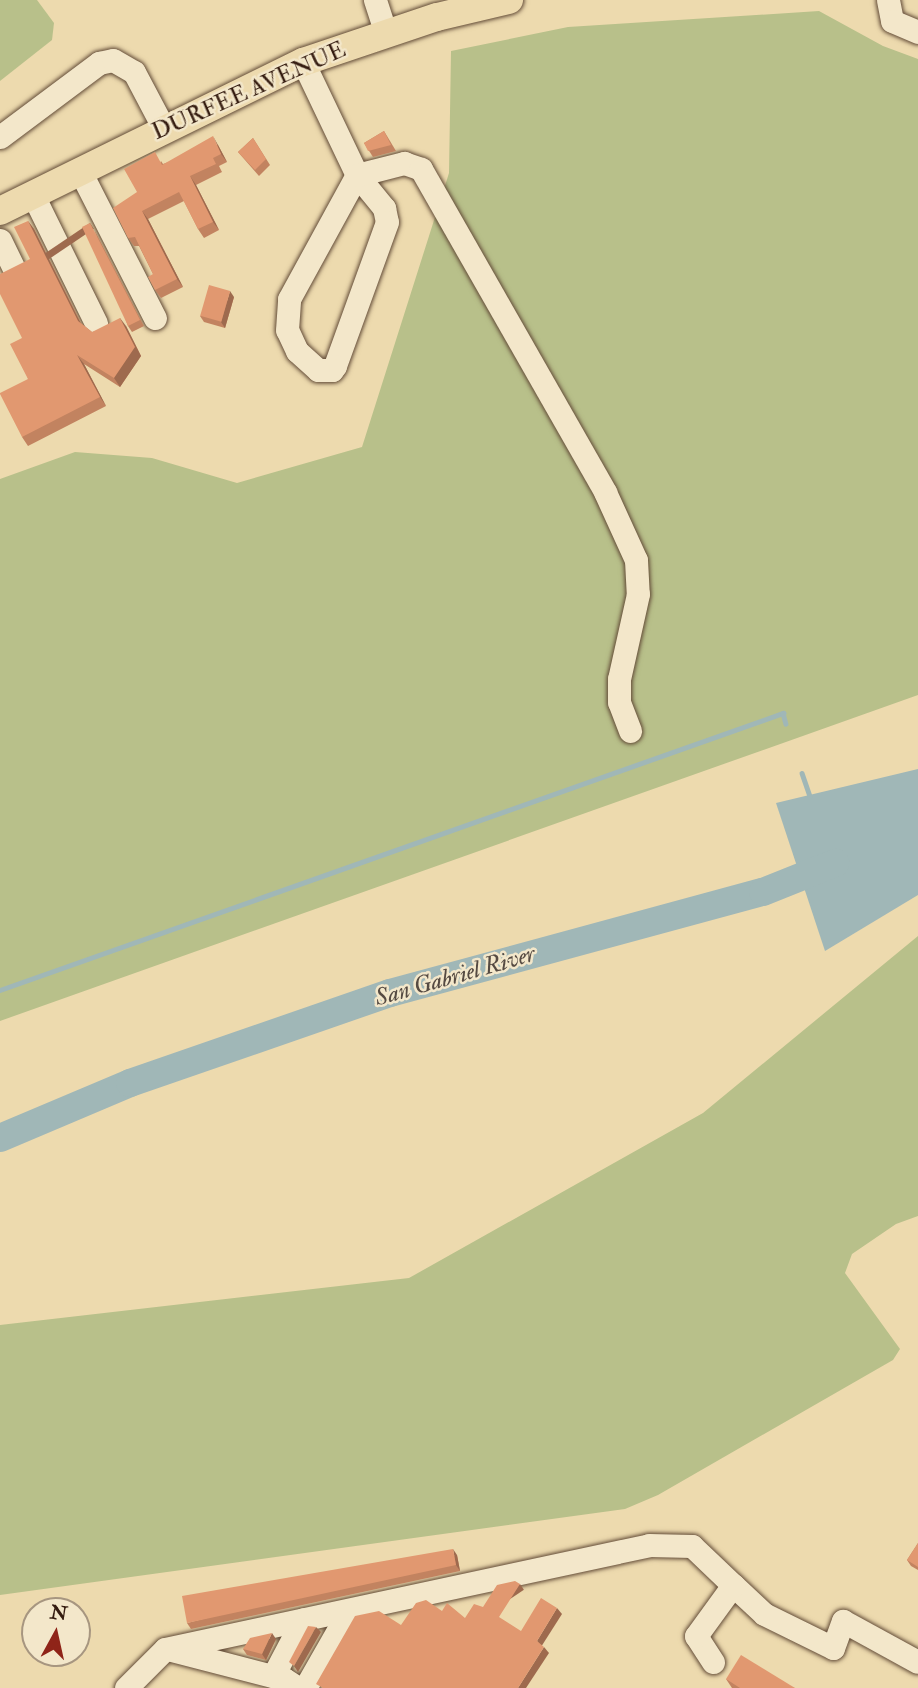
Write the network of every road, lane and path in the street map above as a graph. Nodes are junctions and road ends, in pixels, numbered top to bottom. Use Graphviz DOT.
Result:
graph roads {
  1 [pos="375,0"];
  2 [pos="509,0"];
  3 [pos="888,0"];
  4 [pos="918,32"];
  5 [pos="386,33"];
  6 [pos="303,62"];
  7 [pos="164,129"];
  8 [pos="0,137"];
  9 [pos="80,171"];
  10 [pos="357,175"];
  11 [pos="33,195"];
  12 [pos="0,211"];
  13 [pos="0,240"];
  14 [pos="13,267"];
  15 [pos="155,318"];
  16 [pos="96,323"];
  17 [pos="630,731"];
  18 [pos="733,1585"];
  19 [pos="349,1611"];
  20 [pos="303,1619"];
  21 [pos="165,1649"];
  22 [pos="713,1662"];
  23 [pos="918,1662"];
  24 [pos="273,1676"];
  25 [pos="126,1688"];
  26 [pos="298,1688"];
  27 [pos="305,1688"];
  1 -- 5 [label="street"];
  2 -- 5 [label="main road, DURFEE AVENUE"];
  3 -- 4 [label="street"];
  5 -- 6 [label="main road, DURFEE AVENUE"];
  6 -- 7 [label="main road, DURFEE AVENUE"];
  6 -- 10 [label="street"];
  7 -- 8 [label="street"];
  7 -- 9 [label="main road, DURFEE AVENUE"];
  9 -- 11 [label="main road, DURFEE AVENUE"];
  9 -- 15 [label="street"];
  10 -- 10 [label="street"];
  10 -- 17 [label="street"];
  11 -- 12 [label="main road, DURFEE AVENUE"];
  11 -- 16 [label="street"];
  13 -- 14 [label="street"];
  18 -- 19 [label="street"];
  18 -- 22 [label="street"];
  18 -- 23 [label="street"];
  19 -- 20 [label="street"];
  19 -- 27 [label="street"];
  20 -- 21 [label="street"];
  20 -- 24 [label="street"];
  21 -- 24 [label="street"];
  21 -- 25 [label="street"];
  24 -- 26 [label="street"];
}
